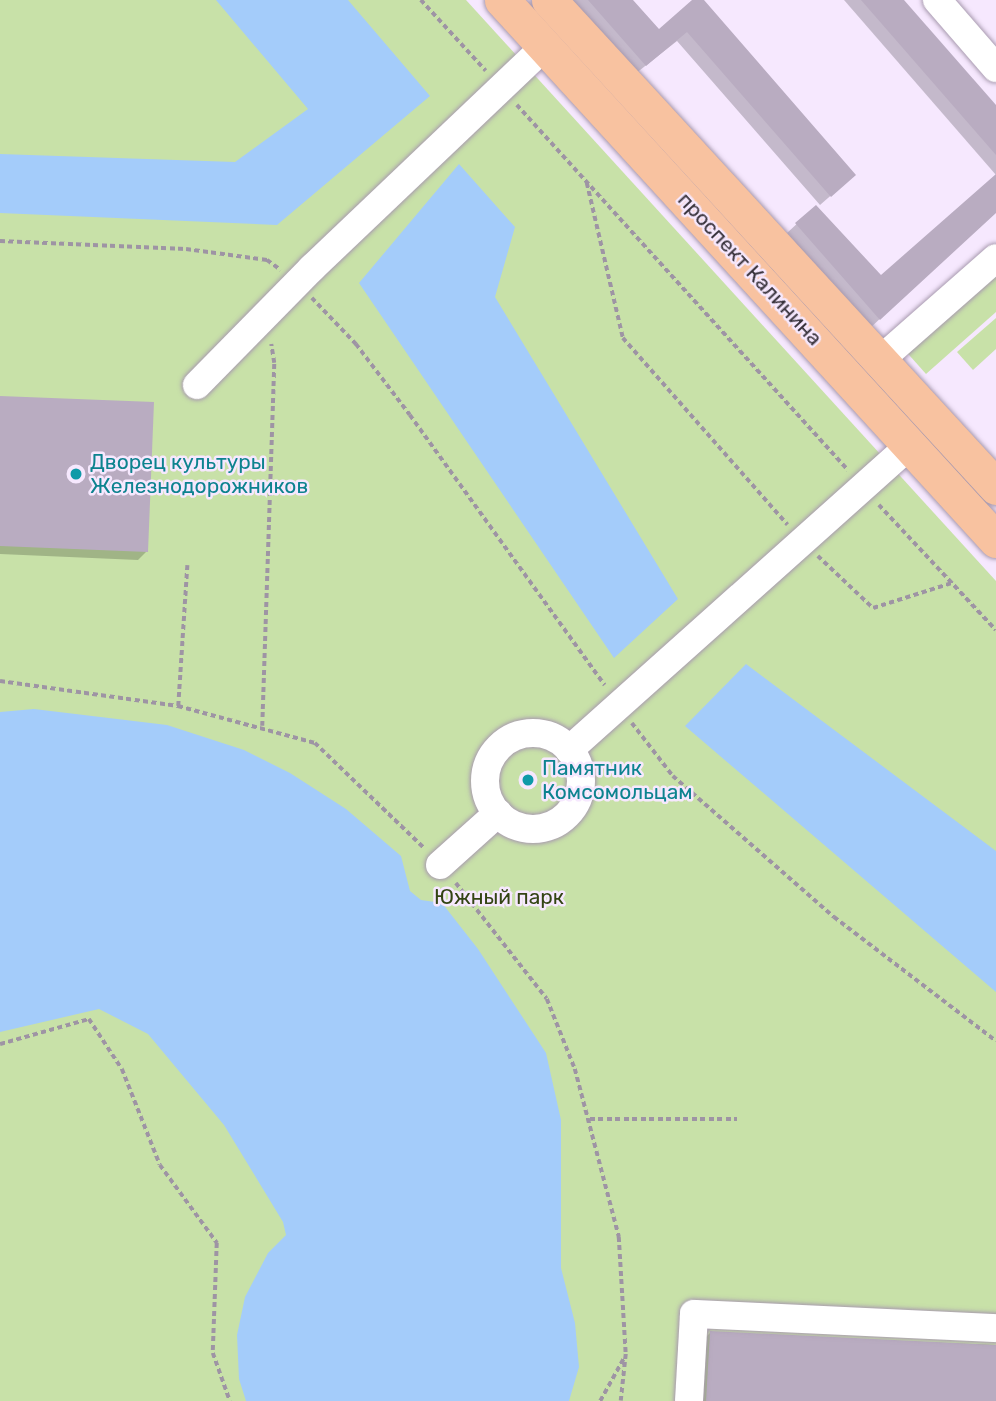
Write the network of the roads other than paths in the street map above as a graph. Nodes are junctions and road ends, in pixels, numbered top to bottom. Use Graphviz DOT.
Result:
graph roads {
  1 [pos="502,0"];
  2 [pos="549,0"];
  3 [pos="937,0"];
  4 [pos="545,46"];
  5 [pos="996,68"];
  6 [pos="996,258"];
  7 [pos="880,360"];
  8 [pos="197,385"];
  9 [pos="911,444"];
  10 [pos="988,496"];
  11 [pos="996,540"];
  12 [pos="569,750"];
  13 [pos="498,813"];
  14 [pos="440,865"];
  15 [pos="996,1328"];
  16 [pos="689,1401"];
  1 -- 4 [label="main road, проспект Калинина"];
  2 -- 7 [label="main road, проспект Калинина"];
  3 -- 5 [label="street"];
  4 -- 8 [label="street"];
  4 -- 9 [label="main road, проспект Калинина"];
  6 -- 7 [label="street"];
  7 -- 10 [label="main road, проспект Калинина"];
  9 -- 10 [label="main road, проспект Калинина"];
  9 -- 12 [label="street"];
  10 -- 11 [label="main road, проспект Калинина"];
  12 -- 13 [label="street"];
  12 -- 13 [label="street"];
  13 -- 14 [label="street"];
  15 -- 16 [label="street"];
}
